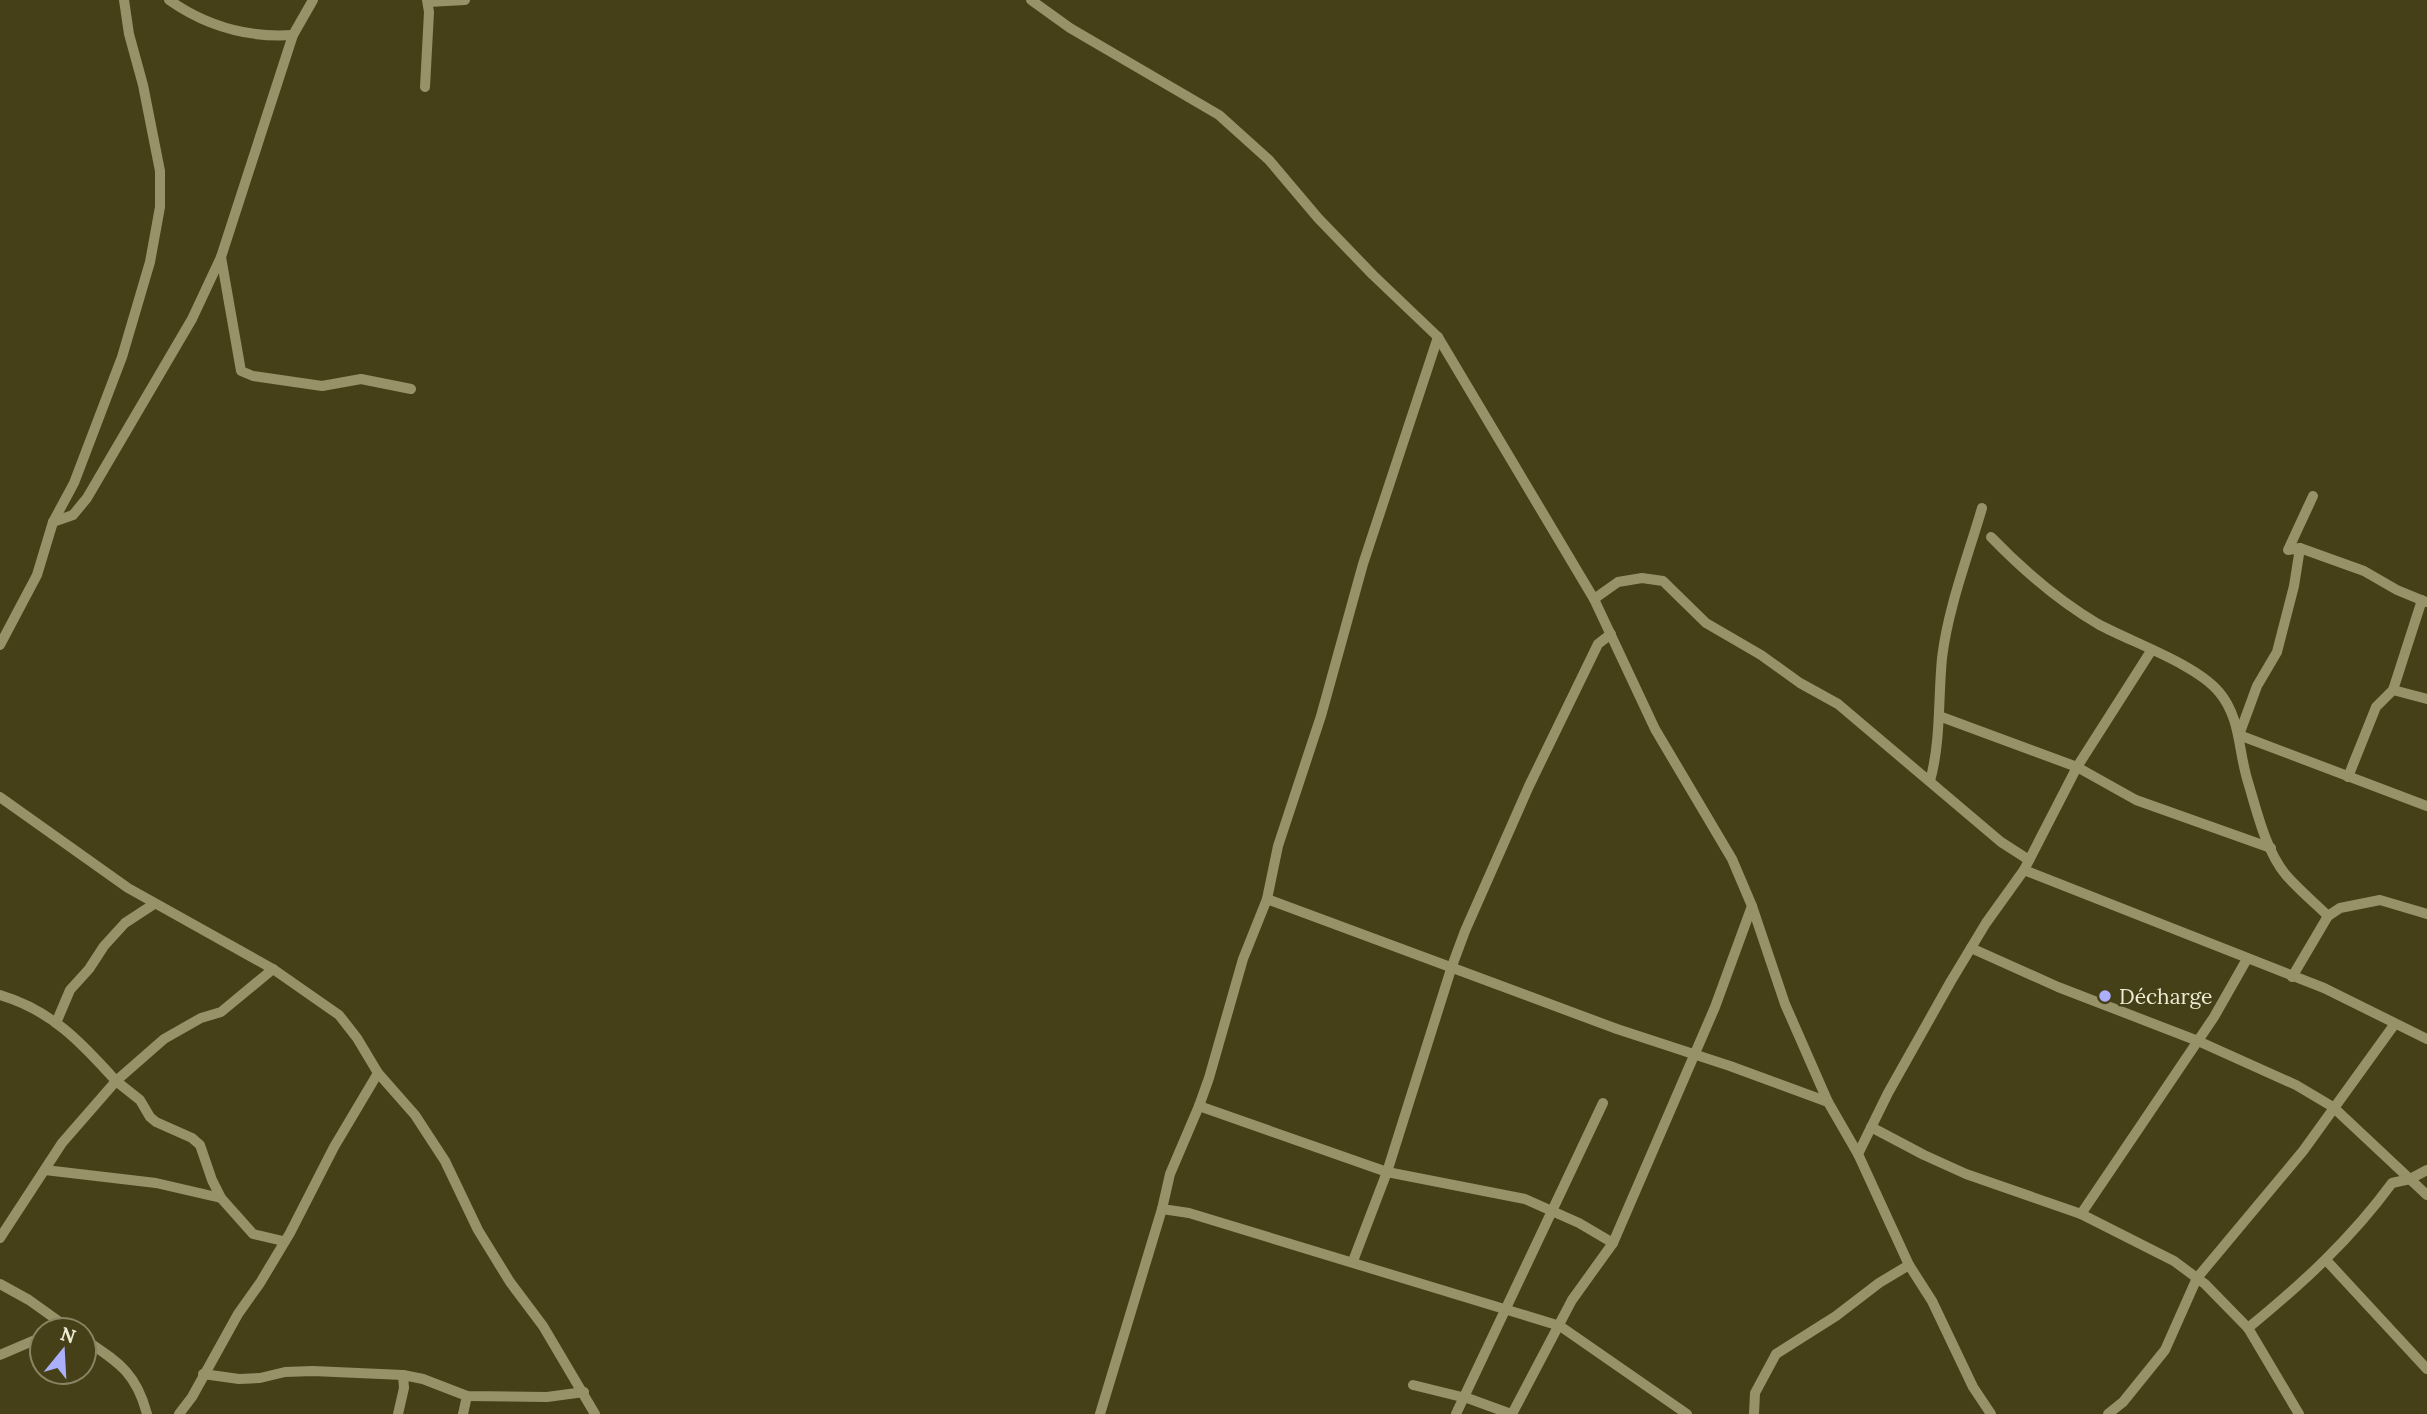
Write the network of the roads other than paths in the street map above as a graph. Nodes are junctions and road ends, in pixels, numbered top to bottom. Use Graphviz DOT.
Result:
graph roads {
  1 [pos="124,0"];
  2 [pos="313,0"];
  3 [pos="465,0"];
  4 [pos="1031,0"];
  5 [pos="428,1"];
  6 [pos="175,2"];
  7 [pos="293,35"];
  8 [pos="425,87"];
  9 [pos="221,257"];
  10 [pos="1438,337"];
  11 [pos="411,389"];
  12 [pos="2313,496"];
  13 [pos="1982,508"];
  14 [pos="53,522"];
  15 [pos="1991,537"];
  16 [pos="2300,548"];
  17 [pos="1594,599"];
  18 [pos="2424,601"];
  19 [pos="1611,634"];
  20 [pos="0,645"];
  21 [pos="2151,651"];
  22 [pos="2393,691"];
  23 [pos="2427,699"];
  24 [pos="1939,716"];
  25 [pos="2239,735"];
  26 [pos="2077,767"];
  27 [pos="2348,777"];
  28 [pos="1930,781"];
  29 [pos="0,797"];
  30 [pos="2427,806"];
  31 [pos="2271,848"];
  32 [pos="2026,865"];
  33 [pos="1267,899"];
  34 [pos="154,904"];
  35 [pos="1752,906"];
  36 [pos="2427,914"];
  37 [pos="2328,916"];
  38 [pos="1971,948"];
  39 [pos="2246,959"];
  40 [pos="1452,966"];
  41 [pos="273,969"];
  42 [pos="2292,977"];
  43 [pos="0,995"];
  44 [pos="56,1023"];
  45 [pos="2394,1025"];
  46 [pos="2427,1039"];
  47 [pos="2198,1041"];
  48 [pos="1694,1055"];
  49 [pos="378,1073"];
  50 [pos="116,1081"];
  51 [pos="1828,1102"];
  52 [pos="1603,1103"];
  53 [pos="1199,1105"];
  54 [pos="2333,1107"];
  55 [pos="1871,1127"];
  56 [pos="1858,1154"];
  57 [pos="45,1170"];
  58 [pos="2427,1170"];
  59 [pos="1387,1172"];
  60 [pos="2410,1179"];
  61 [pos="2427,1195"];
  62 [pos="221,1198"];
  63 [pos="1162,1209"];
  64 [pos="1552,1211"];
  65 [pos="2081,1214"];
  66 [pos="0,1238"];
  67 [pos="283,1241"];
  68 [pos="1614,1242"];
  69 [pos="2326,1260"];
  70 [pos="1353,1261"];
  71 [pos="1909,1265"];
  72 [pos="2197,1278"];
  73 [pos="0,1284"];
  74 [pos="1506,1308"];
  75 [pos="49,1316"];
  76 [pos="1560,1326"];
  77 [pos="2248,1328"];
  78 [pos="28,1344"];
  79 [pos="98,1349"];
  80 [pos="0,1355"];
  81 [pos="2427,1369"];
  82 [pos="203,1374"];
  83 [pos="403,1375"];
  84 [pos="1413,1385"];
  85 [pos="584,1392"];
  86 [pos="467,1396"];
  87 [pos="1464,1398"];
  88 [pos="146,1414"];
  89 [pos="179,1414"];
  90 [pos="398,1414"];
  91 [pos="463,1414"];
  92 [pos="595,1414"];
  93 [pos="1100,1414"];
  94 [pos="1456,1414"];
  95 [pos="1511,1414"];
  96 [pos="1687,1414"];
  97 [pos="1754,1414"];
  98 [pos="1991,1414"];
  99 [pos="2108,1414"];
  100 [pos="2299,1414"];
  1 -- 14 [label="street"];
  2 -- 7 [label="street"];
  3 -- 5 [label="street"];
  4 -- 10 [label="street"];
  5 -- 8 [label="street"];
  6 -- 7 [label="street"];
  7 -- 9 [label="street"];
  9 -- 11 [label="street"];
  9 -- 14 [label="street"];
  10 -- 17 [label="street"];
  10 -- 33 [label="street"];
  12 -- 16 [label="street"];
  13 -- 24 [label="street"];
  14 -- 20 [label="street"];
  15 -- 21 [label="street"];
  16 -- 18 [label="street"];
  16 -- 25 [label="street"];
  17 -- 19 [label="street"];
  17 -- 28 [label="street"];
  18 -- 22 [label="street"];
  19 -- 35 [label="street"];
  19 -- 40 [label="street"];
  21 -- 25 [label="street"];
  21 -- 26 [label="street"];
  22 -- 23 [label="street"];
  22 -- 27 [label="street"];
  24 -- 26 [label="street"];
  24 -- 28 [label="street"];
  25 -- 27 [label="street"];
  25 -- 31 [label="street"];
  26 -- 31 [label="street"];
  26 -- 32 [label="street"];
  27 -- 30 [label="street"];
  28 -- 32 [label="street"];
  29 -- 34 [label="street"];
  31 -- 37 [label="street"];
  32 -- 38 [label="street"];
  32 -- 39 [label="street"];
  33 -- 40 [label="street"];
  33 -- 53 [label="street"];
  34 -- 41 [label="street"];
  34 -- 44 [label="street"];
  35 -- 48 [label="street"];
  35 -- 51 [label="street"];
  36 -- 37 [label="street"];
  37 -- 42 [label="street"];
  38 -- 47 [label="street"];
  38 -- 55 [label="street"];
  39 -- 42 [label="street"];
  39 -- 47 [label="street"];
  40 -- 48 [label="street"];
  40 -- 59 [label="street"];
  41 -- 49 [label="street"];
  41 -- 50 [label="street"];
  42 -- 45 [label="street"];
  43 -- 44 [label="street"];
  44 -- 50 [label="street"];
  45 -- 46 [label="street"];
  45 -- 54 [label="street"];
  47 -- 54 [label="street"];
  47 -- 65 [label="street"];
  48 -- 51 [label="street"];
  48 -- 68 [label="street"];
  49 -- 67 [label="street"];
  49 -- 85 [label="street"];
  50 -- 57 [label="street"];
  50 -- 62 [label="street"];
  51 -- 56 [label="street"];
  52 -- 64 [label="street"];
  53 -- 59 [label="street"];
  53 -- 63 [label="street"];
  54 -- 60 [label="street"];
  54 -- 72 [label="street"];
  55 -- 56 [label="street"];
  55 -- 65 [label="street"];
  56 -- 71 [label="street"];
  57 -- 62 [label="street"];
  57 -- 66 [label="street"];
  58 -- 60 [label="street"];
  59 -- 64 [label="street"];
  59 -- 70 [label="street"];
  60 -- 61 [label="street"];
  60 -- 69 [label="street"];
  62 -- 67 [label="street"];
  63 -- 70 [label="street"];
  63 -- 93 [label="street"];
  64 -- 68 [label="street"];
  64 -- 74 [label="street"];
  65 -- 72 [label="street"];
  67 -- 82 [label="street"];
  68 -- 76 [label="street"];
  69 -- 77 [label="street"];
  69 -- 81 [label="street"];
  70 -- 74 [label="street"];
  71 -- 97 [label="street"];
  71 -- 98 [label="street"];
  72 -- 77 [label="street"];
  72 -- 99 [label="street"];
  73 -- 75 [label="street"];
  74 -- 76 [label="street"];
  74 -- 87 [label="street"];
  76 -- 95 [label="street"];
  76 -- 96 [label="street"];
  77 -- 100 [label="street"];
  78 -- 80 [label="street"];
  79 -- 88 [label="street"];
  82 -- 83 [label="street"];
  82 -- 89 [label="street"];
  83 -- 86 [label="street"];
  83 -- 90 [label="street"];
  84 -- 87 [label="street"];
  85 -- 86 [label="street"];
  85 -- 92 [label="street"];
  86 -- 91 [label="street"];
  87 -- 94 [label="street"];
  87 -- 95 [label="street"];
}
